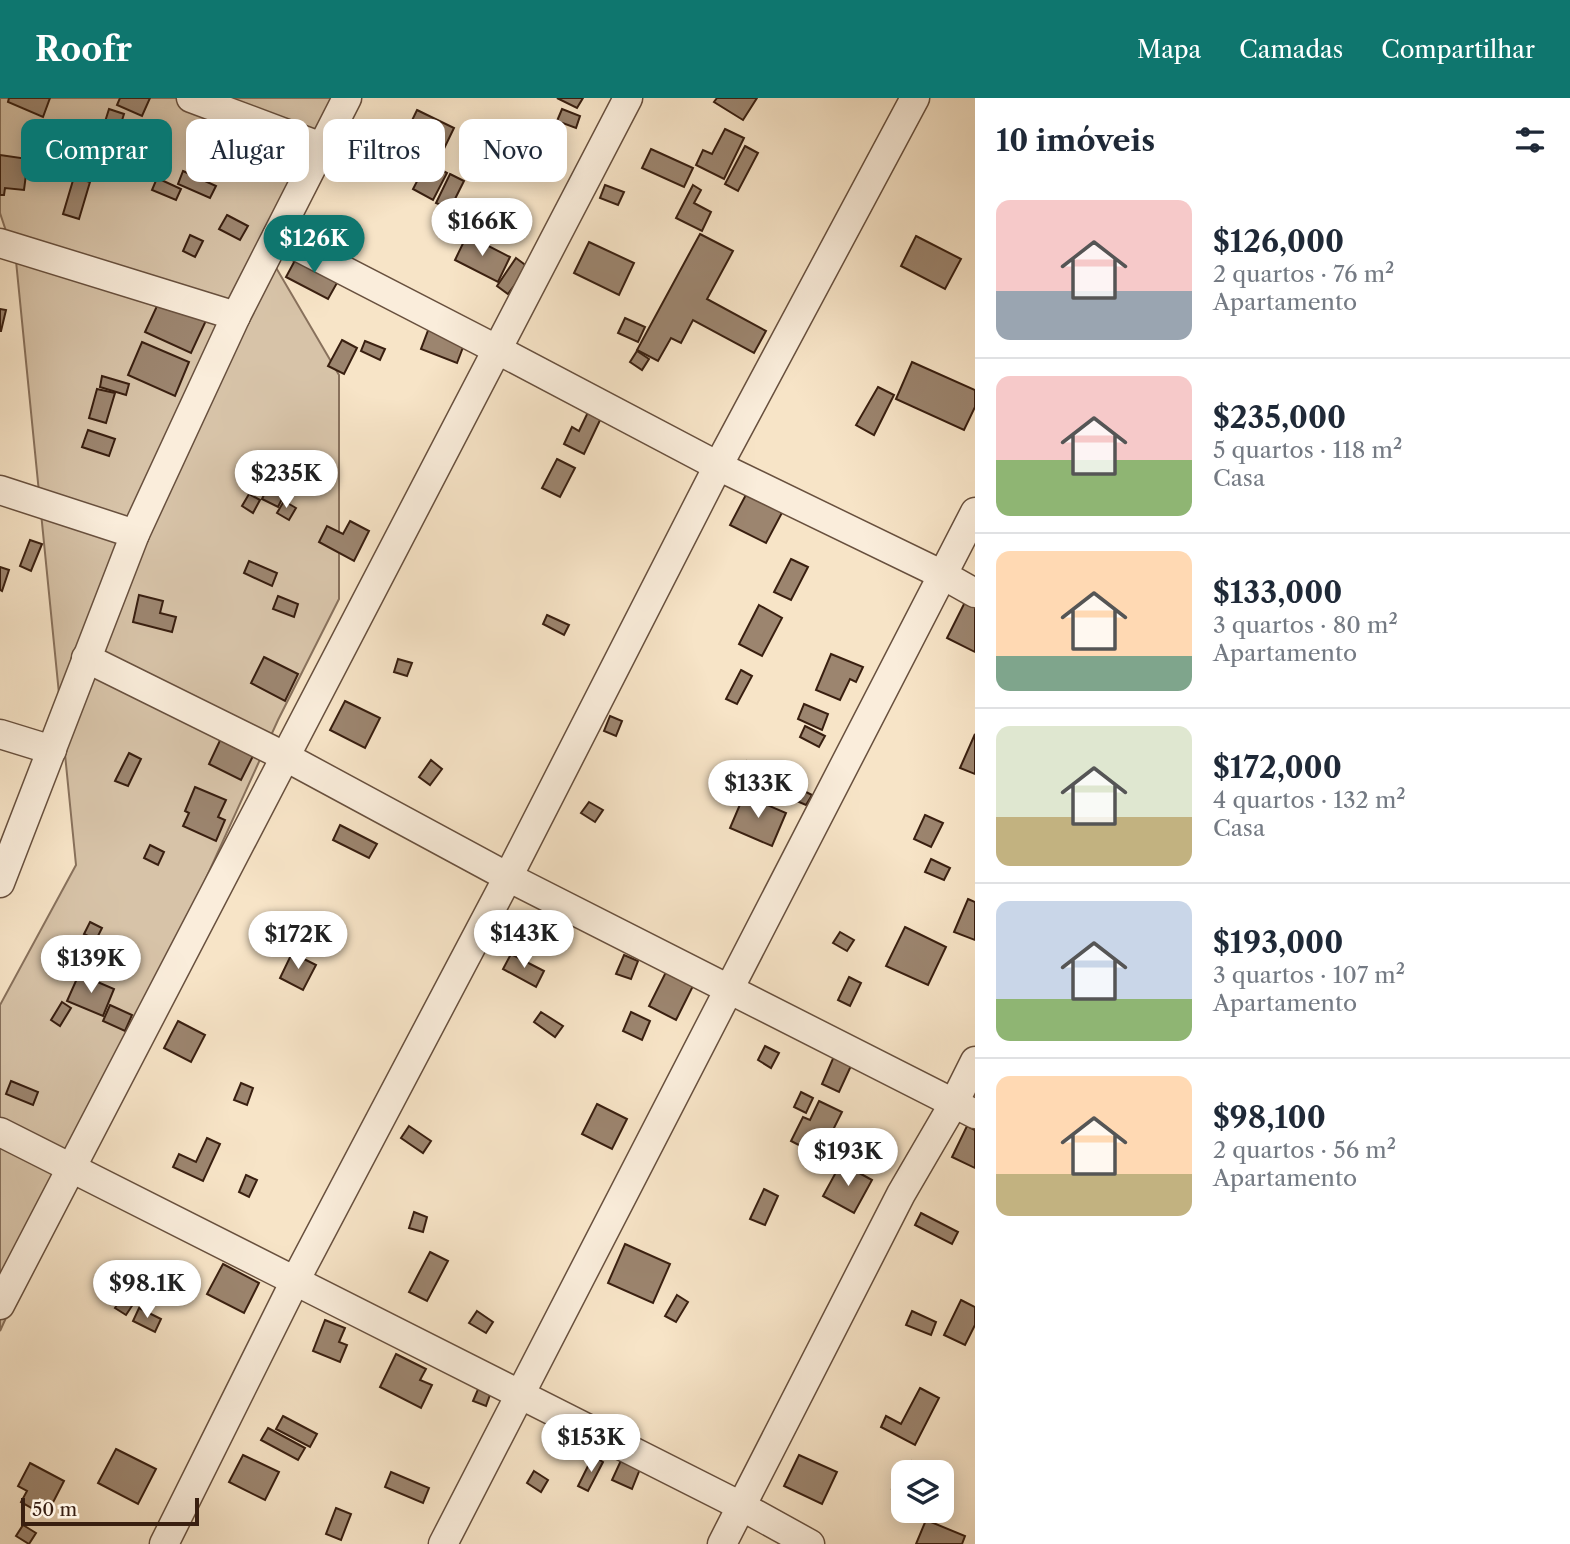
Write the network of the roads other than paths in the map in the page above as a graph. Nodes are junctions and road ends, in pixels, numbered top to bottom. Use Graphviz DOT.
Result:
graph roads {
  1 [pos="191,98"];
  2 [pos="347,98"];
  3 [pos="628,98"];
  4 [pos="915,98"];
  5 [pos="322,147"];
  6 [pos="277,236"];
  7 [pos="0,243"];
  8 [pos="236,316"];
  9 [pos="498,350"];
  10 [pos="718,466"];
  11 [pos="0,490"];
  12 [pos="975,512"];
  13 [pos="135,534"];
  14 [pos="943,575"];
  15 [pos="975,593"];
  16 [pos="86,657"];
  17 [pos="0,734"];
  18 [pos="52,750"];
  19 [pos="284,756"];
  20 [pos="508,877"];
  21 [pos="0,883"];
  22 [pos="730,989"];
  23 [pos="975,1061"];
  24 [pos="964,1108"];
  25 [pos="0,1132"];
  26 [pos="71,1168"];
  27 [pos="295,1282"];
  28 [pos="0,1305"];
  29 [pos="520,1395"];
  30 [pos="741,1507"];
  31 [pos="164,1544"];
  32 [pos="443,1544"];
  33 [pos="722,1544"];
  34 [pos="810,1544"];
  1 -- 5 [label="street"];
  2 -- 5 [label="street"];
  3 -- 9 [label="street"];
  4 -- 10 [label="street"];
  5 -- 6 [label="street"];
  6 -- 8 [label="street"];
  6 -- 9 [label="street"];
  7 -- 8 [label="street"];
  8 -- 13 [label="street"];
  9 -- 10 [label="street"];
  9 -- 19 [label="street"];
  10 -- 14 [label="street"];
  10 -- 20 [label="street"];
  11 -- 13 [label="street"];
  12 -- 14 [label="street"];
  13 -- 16 [label="street"];
  14 -- 15 [label="street"];
  14 -- 22 [label="street"];
  16 -- 18 [label="street"];
  16 -- 19 [label="street"];
  17 -- 18 [label="street"];
  18 -- 21 [label="street"];
  19 -- 20 [label="street"];
  19 -- 26 [label="street"];
  20 -- 22 [label="street"];
  20 -- 27 [label="street"];
  22 -- 24 [label="street"];
  22 -- 29 [label="street"];
  23 -- 24 [label="street"];
  24 -- 30 [label="street"];
  25 -- 26 [label="street"];
  26 -- 27 [label="street"];
  26 -- 28 [label="street"];
  27 -- 29 [label="street"];
  27 -- 31 [label="street"];
  29 -- 30 [label="street"];
  29 -- 32 [label="street"];
  30 -- 33 [label="street"];
  30 -- 34 [label="street"];
}
